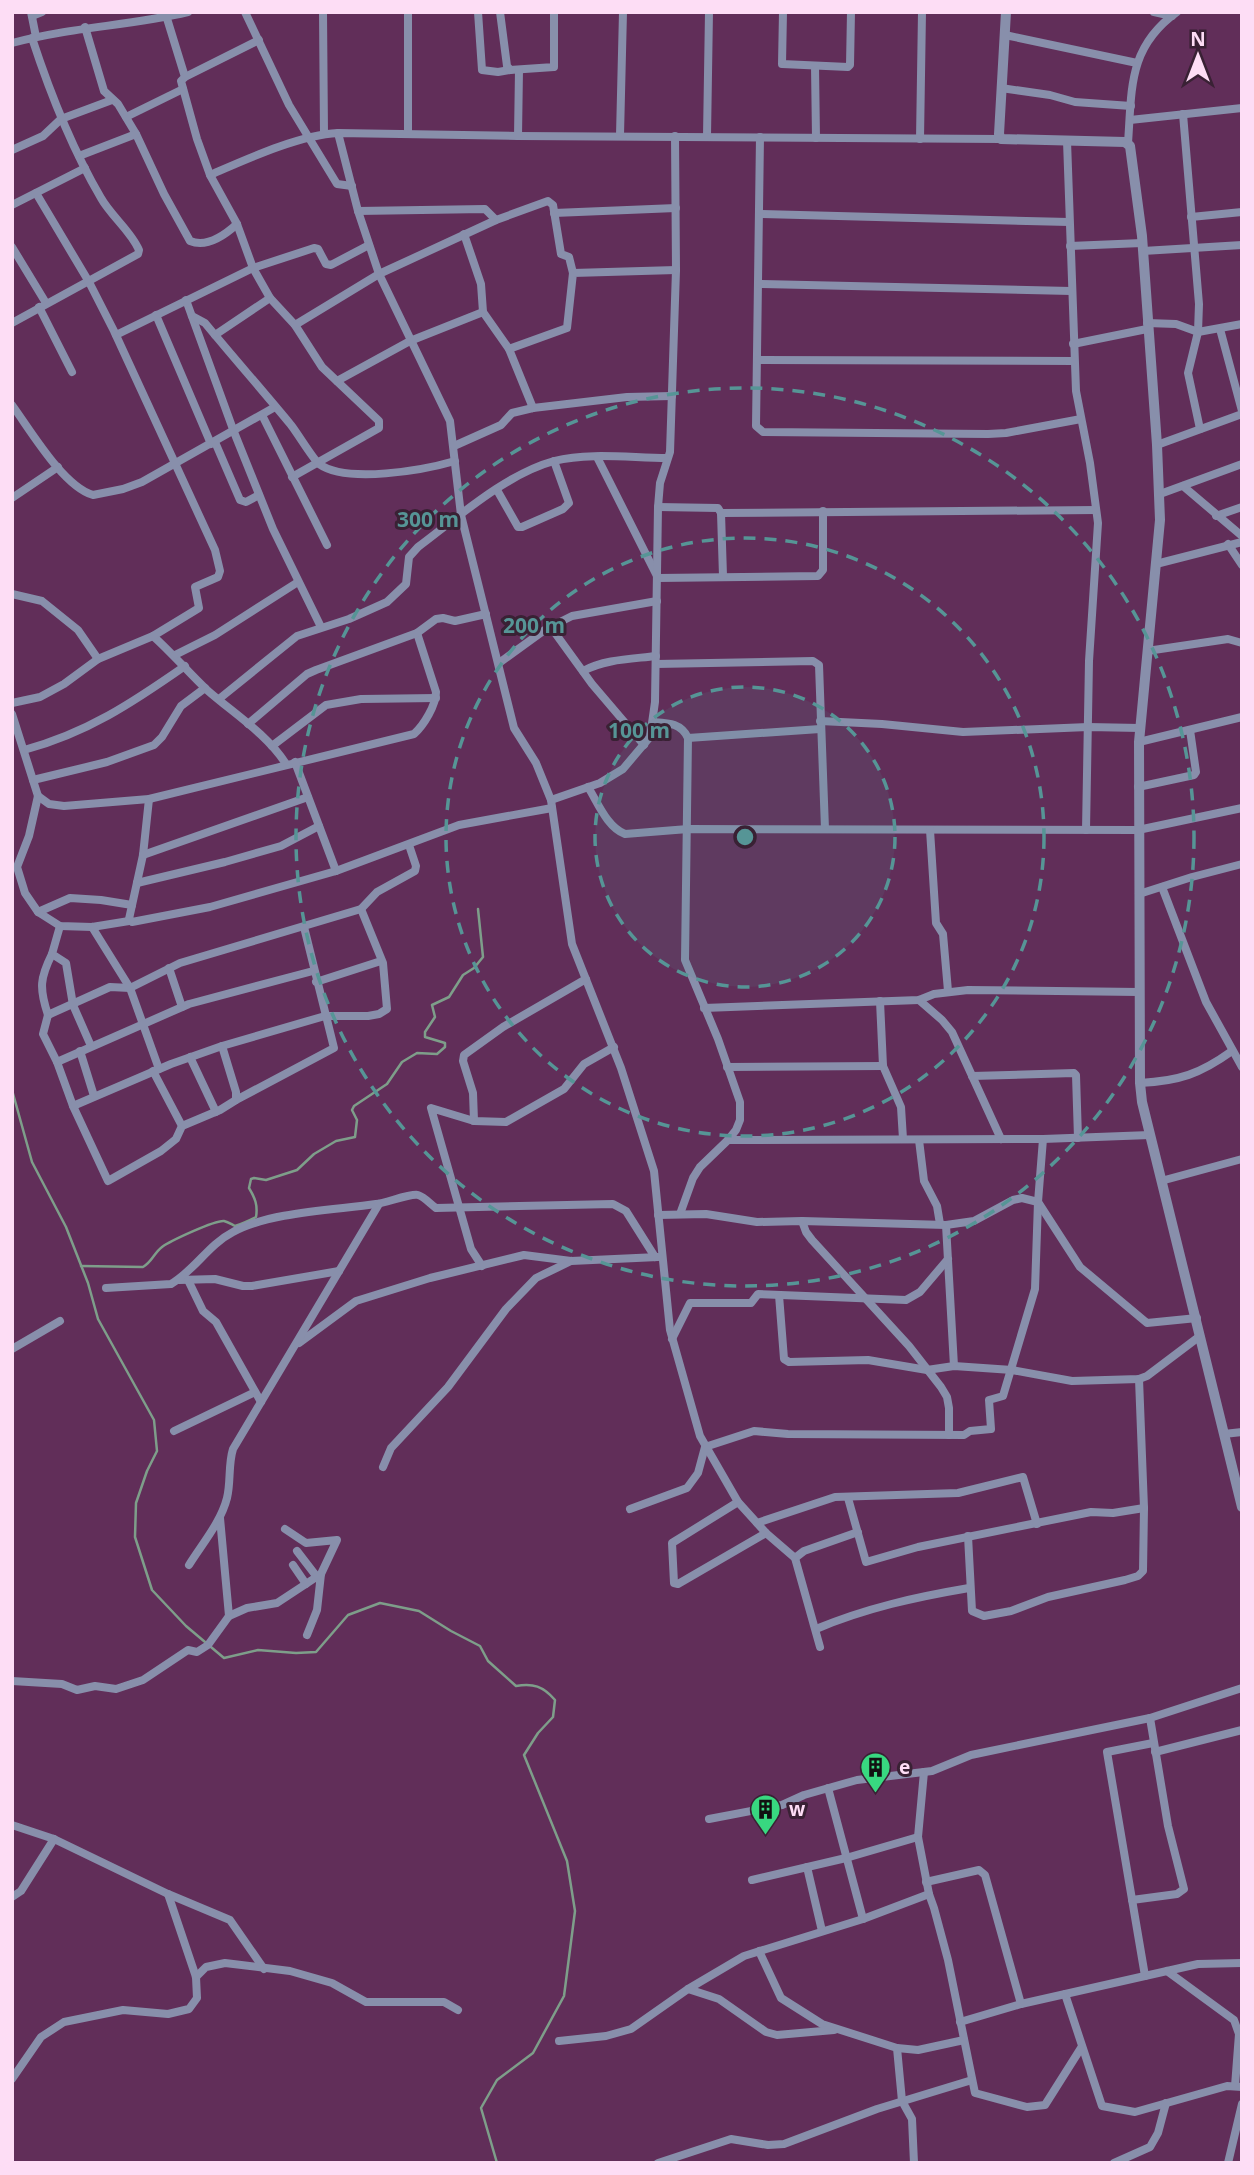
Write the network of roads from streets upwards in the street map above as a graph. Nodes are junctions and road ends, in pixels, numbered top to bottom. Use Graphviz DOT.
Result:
graph roads {
  1 [pos="42,12"];
  2 [pos="188,12"];
  3 [pos="245,12"];
  4 [pos="323,12"];
  5 [pos="408,12"];
  6 [pos="478,12"];
  7 [pos="500,12"];
  8 [pos="554,12"];
  9 [pos="623,12"];
  10 [pos="709,12"];
  11 [pos="783,12"];
  12 [pos="851,12"];
  13 [pos="922,12"];
  14 [pos="1006,12"];
  15 [pos="1154,12"];
  16 [pos="31,14"];
  17 [pos="1175,14"];
  18 [pos="166,15"];
  19 [pos="85,27"];
  20 [pos="1005,35"];
  21 [pos="34,38"];
  22 [pos="259,40"];
  23 [pos="12,43"];
  24 [pos="1137,63"];
  25 [pos="815,66"];
  26 [pos="515,70"];
  27 [pos="186,77"];
  28 [pos="1001,88"];
  29 [pos="183,89"];
  30 [pos="112,100"];
  31 [pos="1131,106"];
  32 [pos="1242,108"];
  33 [pos="1183,114"];
  34 [pos="126,117"];
  35 [pos="61,119"];
  36 [pos="1130,120"];
  37 [pos="338,132"];
  38 [pos="136,134"];
  39 [pos="324,134"];
  40 [pos="408,134"];
  41 [pos="620,135"];
  42 [pos="518,136"];
  43 [pos="675,136"];
  44 [pos="707,136"];
  45 [pos="760,137"];
  46 [pos="311,138"];
  47 [pos="816,138"];
  48 [pos="920,139"];
  49 [pos="1001,139"];
  50 [pos="1067,141"];
  51 [pos="1128,143"];
  52 [pos="12,150"];
  53 [pos="79,156"];
  54 [pos="85,168"];
  55 [pos="210,175"];
  56 [pos="352,186"];
  57 [pos="36,193"];
  58 [pos="12,205"];
  59 [pos="676,208"];
  60 [pos="358,211"];
  61 [pos="1242,212"];
  62 [pos="554,213"];
  63 [pos="761,214"];
  64 [pos="1191,216"];
  65 [pos="496,219"];
  66 [pos="1069,222"];
  67 [pos="237,225"];
  68 [pos="464,234"];
  69 [pos="369,245"];
  70 [pos="1242,245"];
  71 [pos="1070,246"];
  72 [pos="1194,246"];
  73 [pos="12,247"];
  74 [pos="1142,247"];
  75 [pos="253,268"];
  76 [pos="676,270"];
  77 [pos="573,273"];
  78 [pos="379,274"];
  79 [pos="89,282"];
  80 [pos="760,284"];
  81 [pos="1071,291"];
  82 [pos="270,298"];
  83 [pos="186,300"];
  84 [pos="43,305"];
  85 [pos="483,312"];
  86 [pos="156,315"];
  87 [pos="192,316"];
  88 [pos="12,323"];
  89 [pos="295,324"];
  90 [pos="1242,324"];
  91 [pos="1147,326"];
  92 [pos="1220,329"];
  93 [pos="1198,332"];
  94 [pos="116,335"];
  95 [pos="215,335"];
  96 [pos="411,341"];
  97 [pos="1073,344"];
  98 [pos="509,349"];
  99 [pos="758,360"];
  100 [pos="1074,361"];
  101 [pos="72,372"];
  102 [pos="337,382"];
  103 [pos="672,396"];
  104 [pos="12,405"];
  105 [pos="275,407"];
  106 [pos="533,408"];
  107 [pos="1242,412"];
  108 [pos="262,415"];
  109 [pos="1081,419"];
  110 [pos="1200,429"];
  111 [pos="234,432"];
  112 [pos="213,443"];
  113 [pos="1157,445"];
  114 [pos="454,446"];
  115 [pos="597,457"];
  116 [pos="667,458"];
  117 [pos="455,461"];
  118 [pos="554,461"];
  119 [pos="174,464"];
  120 [pos="318,464"];
  121 [pos="1242,464"];
  122 [pos="58,467"];
  123 [pos="292,477"];
  124 [pos="1183,486"];
  125 [pos="497,490"];
  126 [pos="1160,494"];
  127 [pos="259,495"];
  128 [pos="12,498"];
  129 [pos="658,507"];
  130 [pos="1242,507"];
  131 [pos="1096,510"];
  132 [pos="823,511"];
  133 [pos="720,513"];
  134 [pos="461,516"];
  135 [pos="1216,516"];
  136 [pos="1242,536"];
  137 [pos="1242,542"];
  138 [pos="1228,544"];
  139 [pos="327,545"];
  140 [pos="1156,564"];
  141 [pos="1242,565"];
  142 [pos="723,576"];
  143 [pos="658,578"];
  144 [pos="298,582"];
  145 [pos="12,594"];
  146 [pos="657,601"];
  147 [pos="486,614"];
  148 [pos="550,626"];
  149 [pos="321,627"];
  150 [pos="417,633"];
  151 [pos="153,636"];
  152 [pos="1242,643"];
  153 [pos="1147,652"];
  154 [pos="175,655"];
  155 [pos="98,659"];
  156 [pos="656,660"];
  157 [pos="499,663"];
  158 [pos="185,666"];
  159 [pos="583,671"];
  160 [pos="205,688"];
  161 [pos="436,698"];
  162 [pos="219,699"];
  163 [pos="12,703"];
  164 [pos="12,714"];
  165 [pos="1242,717"];
  166 [pos="653,722"];
  167 [pos="248,724"];
  168 [pos="820,725"];
  169 [pos="1088,727"];
  170 [pos="1140,728"];
  171 [pos="1190,730"];
  172 [pos="688,738"];
  173 [pos="1139,742"];
  174 [pos="644,745"];
  175 [pos="272,746"];
  176 [pos="24,750"];
  177 [pos="290,763"];
  178 [pos="33,780"];
  179 [pos="588,787"];
  180 [pos="1138,787"];
  181 [pos="38,796"];
  182 [pos="308,797"];
  183 [pos="149,799"];
  184 [pos="551,804"];
  185 [pos="1242,808"];
  186 [pos="319,826"];
  187 [pos="688,829"];
  188 [pos="825,829"];
  189 [pos="930,830"];
  190 [pos="1087,830"];
  191 [pos="1138,830"];
  192 [pos="408,845"];
  193 [pos="143,855"];
  194 [pos="1242,864"];
  195 [pos="336,871"];
  196 [pos="137,883"];
  197 [pos="1162,887"];
  198 [pos="1139,894"];
  199 [pos="132,905"];
  200 [pos="361,908"];
  201 [pos="37,912"];
  202 [pos="129,921"];
  203 [pos="60,926"];
  204 [pos="92,927"];
  205 [pos="304,927"];
  206 [pos="52,954"];
  207 [pos="382,961"];
  208 [pos="169,968"];
  209 [pos="313,971"];
  210 [pos="586,979"];
  211 [pos="316,982"];
  212 [pos="130,988"];
  213 [pos="948,992"];
  214 [pos="1139,992"];
  215 [pos="919,1000"];
  216 [pos="880,1001"];
  217 [pos="73,1005"];
  218 [pos="182,1007"];
  219 [pos="704,1008"];
  220 [pos="48,1015"];
  221 [pos="325,1016"];
  222 [pos="141,1024"];
  223 [pos="91,1046"];
  224 [pos="222,1046"];
  225 [pos="614,1047"];
  226 [pos="80,1051"];
  227 [pos="1232,1051"];
  228 [pos="190,1057"];
  229 [pos="57,1062"];
  230 [pos="883,1066"];
  231 [pos="727,1067"];
  232 [pos="1242,1067"];
  233 [pos="156,1070"];
  234 [pos="972,1076"];
  235 [pos="1140,1083"];
  236 [pos="94,1096"];
  237 [pos="236,1100"];
  238 [pos="73,1106"];
  239 [pos="216,1112"];
  240 [pos="474,1121"];
  241 [pos="182,1126"];
  242 [pos="1150,1135"];
  243 [pos="1078,1138"];
  244 [pos="903,1139"];
  245 [pos="1001,1139"];
  246 [pos="1043,1139"];
  247 [pos="728,1140"];
  248 [pos="919,1140"];
  249 [pos="1242,1159"];
  250 [pos="1161,1181"];
  251 [pos="1038,1202"];
  252 [pos="379,1204"];
  253 [pos="459,1207"];
  254 [pos="680,1214"];
  255 [pos="658,1215"];
  256 [pos="802,1221"];
  257 [pos="943,1224"];
  258 [pos="659,1257"];
  259 [pos="948,1259"];
  260 [pos="571,1261"];
  261 [pos="482,1266"];
  262 [pos="339,1271"];
  263 [pos="183,1280"];
  264 [pos="106,1289"];
  265 [pos="779,1295"];
  266 [pos="865,1300"];
  267 [pos="1197,1318"];
  268 [pos="60,1321"];
  269 [pos="1200,1336"];
  270 [pos="672,1339"];
  271 [pos="294,1346"];
  272 [pos="12,1349"];
  273 [pos="954,1366"];
  274 [pos="928,1370"];
  275 [pos="1012,1370"];
  276 [pos="1139,1379"];
  277 [pos="255,1392"];
  278 [pos="261,1402"];
  279 [pos="174,1431"];
  280 [pos="1223,1432"];
  281 [pos="1242,1432"];
  282 [pos="948,1435"];
  283 [pos="705,1447"];
  284 [pos="383,1467"];
  285 [pos="848,1498"];
  286 [pos="738,1502"];
  287 [pos="1242,1507"];
  288 [pos="1144,1508"];
  289 [pos="630,1509"];
  290 [pos="220,1515"];
  291 [pos="757,1523"];
  292 [pos="1037,1524"];
  293 [pos="285,1529"];
  294 [pos="858,1532"];
  295 [pos="766,1533"];
  296 [pos="968,1536"];
  297 [pos="297,1551"];
  298 [pos="794,1558"];
  299 [pos="189,1565"];
  300 [pos="293,1565"];
  301 [pos="319,1576"];
  302 [pos="306,1584"];
  303 [pos="969,1588"];
  304 [pos="229,1616"];
  305 [pos="816,1629"];
  306 [pos="307,1635"];
  307 [pos="820,1647"];
  308 [pos="12,1681"];
  309 [pos="1242,1688"];
  310 [pos="1150,1718"];
  311 [pos="1242,1730"];
  312 [pos="1154,1747"];
  313 [pos="924,1772"];
  314 [pos="828,1788"];
  315 [pos="709,1819"];
  316 [pos="12,1825"];
  317 [pos="918,1837"];
  318 [pos="54,1839"];
  319 [pos="846,1858"];
  320 [pos="807,1867"];
  321 [pos="752,1880"];
  322 [pos="926,1882"];
  323 [pos="168,1894"];
  324 [pos="929,1895"];
  325 [pos="12,1897"];
  326 [pos="1132,1900"];
  327 [pos="863,1919"];
  328 [pos="822,1931"];
  329 [pos="758,1951"];
  330 [pos="1242,1963"];
  331 [pos="264,1969"];
  332 [pos="1167,1971"];
  333 [pos="195,1974"];
  334 [pos="1145,1976"];
  335 [pos="688,1989"];
  336 [pos="1065,1994"];
  337 [pos="1021,2004"];
  338 [pos="458,2010"];
  339 [pos="960,2022"];
  340 [pos="835,2030"];
  341 [pos="1240,2033"];
  342 [pos="964,2040"];
  343 [pos="559,2041"];
  344 [pos="897,2048"];
  345 [pos="1081,2048"];
  346 [pos="13,2075"];
  347 [pos="972,2080"];
  348 [pos="1238,2086"];
  349 [pos="902,2101"];
  350 [pos="1166,2103"];
  351 [pos="1242,2104"];
  352 [pos="1240,2129"];
  353 [pos="658,2163"];
  354 [pos="914,2163"];
  355 [pos="1114,2163"];
  356 [pos="1228,2163"];
  1 -- 16 [label="street"];
  2 -- 18 [label="street"];
  3 -- 22 [label="street"];
  4 -- 39 [label="street"];
  5 -- 40 [label="street"];
  6 -- 26 [label="street"];
  7 -- 26 [label="street"];
  8 -- 26 [label="street"];
  9 -- 41 [label="street"];
  10 -- 44 [label="street"];
  11 -- 25 [label="street"];
  12 -- 25 [label="street"];
  13 -- 48 [label="street"];
  14 -- 20 [label="street"];
  15 -- 17 [label="street"];
  16 -- 21 [label="street"];
  17 -- 24 [label="street"];
  18 -- 19 [label="street"];
  18 -- 27 [label="street"];
  19 -- 21 [label="street"];
  19 -- 30 [label="street"];
  20 -- 24 [label="street"];
  20 -- 28 [label="street"];
  21 -- 23 [label="street"];
  21 -- 35 [label="street"];
  22 -- 27 [label="street"];
  22 -- 46 [label="street"];
  24 -- 31 [label="street"];
  25 -- 47 [label="street"];
  26 -- 42 [label="street"];
  27 -- 29 [label="street"];
  28 -- 31 [label="street"];
  28 -- 49 [label="street"];
  29 -- 34 [label="street"];
  29 -- 55 [label="street"];
  30 -- 34 [label="street"];
  30 -- 35 [label="street"];
  31 -- 36 [label="street"];
  32 -- 33 [label="street"];
  33 -- 36 [label="street"];
  33 -- 64 [label="street"];
  34 -- 38 [label="street"];
  35 -- 52 [label="street"];
  35 -- 53 [label="street"];
  36 -- 51 [label="street"];
  37 -- 39 [label="street"];
  37 -- 40 [label="street"];
  37 -- 56 [label="street"];
  38 -- 53 [label="street"];
  38 -- 67 [label="street"];
  39 -- 46 [label="street"];
  40 -- 42 [label="street"];
  41 -- 42 [label="street"];
  41 -- 43 [label="street"];
  43 -- 44 [label="street"];
  43 -- 59 [label="street"];
  44 -- 45 [label="street"];
  45 -- 47 [label="street"];
  45 -- 63 [label="street"];
  46 -- 55 [label="street"];
  46 -- 56 [label="street"];
  47 -- 48 [label="street"];
  48 -- 49 [label="street"];
  49 -- 50 [label="street"];
  50 -- 51 [label="street"];
  50 -- 66 [label="street"];
  51 -- 74 [label="street"];
  53 -- 54 [label="street"];
  54 -- 57 [label="street"];
  54 -- 79 [label="street"];
  55 -- 67 [label="street"];
  56 -- 60 [label="street"];
  57 -- 58 [label="street"];
  57 -- 79 [label="street"];
  59 -- 62 [label="street"];
  59 -- 76 [label="street"];
  60 -- 65 [label="street"];
  60 -- 69 [label="street"];
  61 -- 64 [label="street"];
  62 -- 65 [label="street"];
  62 -- 77 [label="street"];
  63 -- 66 [label="street"];
  63 -- 80 [label="street"];
  64 -- 72 [label="street"];
  65 -- 68 [label="street"];
  66 -- 71 [label="street"];
  67 -- 75 [label="street"];
  68 -- 78 [label="street"];
  68 -- 85 [label="street"];
  69 -- 75 [label="street"];
  69 -- 78 [label="street"];
  70 -- 72 [label="street"];
  71 -- 74 [label="street"];
  71 -- 81 [label="street"];
  72 -- 74 [label="street"];
  72 -- 93 [label="street"];
  73 -- 84 [label="street"];
  74 -- 91 [label="street"];
  75 -- 82 [label="street"];
  75 -- 83 [label="street"];
  76 -- 77 [label="street"];
  76 -- 103 [label="street"];
  77 -- 98 [label="street"];
  78 -- 89 [label="street"];
  78 -- 96 [label="street"];
  79 -- 84 [label="street"];
  79 -- 94 [label="street"];
  80 -- 81 [label="street"];
  80 -- 99 [label="street"];
  81 -- 97 [label="street"];
  82 -- 89 [label="street"];
  82 -- 95 [label="street"];
  83 -- 86 [label="street"];
  83 -- 87 [label="street"];
  84 -- 88 [label="street"];
  84 -- 101 [label="street"];
  85 -- 96 [label="street"];
  85 -- 98 [label="street"];
  86 -- 94 [label="street"];
  86 -- 112 [label="street"];
  87 -- 95 [label="street"];
  87 -- 111 [label="street"];
  89 -- 102 [label="street"];
  90 -- 92 [label="street"];
  91 -- 93 [label="street"];
  91 -- 97 [label="street"];
  91 -- 113 [label="street"];
  92 -- 93 [label="street"];
  92 -- 107 [label="street"];
  93 -- 110 [label="street"];
  94 -- 119 [label="street"];
  95 -- 105 [label="street"];
  96 -- 102 [label="street"];
  96 -- 114 [label="street"];
  97 -- 100 [label="street"];
  98 -- 106 [label="street"];
  99 -- 100 [label="street"];
  99 -- 109 [label="street"];
  100 -- 109 [label="street"];
  102 -- 120 [label="street"];
  103 -- 106 [label="street"];
  103 -- 116 [label="street"];
  104 -- 122 [label="street"];
  105 -- 108 [label="street"];
  105 -- 120 [label="street"];
  106 -- 114 [label="street"];
  107 -- 110 [label="street"];
  108 -- 111 [label="street"];
  108 -- 123 [label="street"];
  109 -- 131 [label="street"];
  110 -- 113 [label="street"];
  111 -- 112 [label="street"];
  111 -- 127 [label="street"];
  112 -- 119 [label="street"];
  112 -- 127 [label="street"];
  113 -- 126 [label="street"];
  114 -- 117 [label="street"];
  115 -- 116 [label="street"];
  115 -- 118 [label="street"];
  115 -- 143 [label="street"];
  116 -- 129 [label="street"];
  117 -- 120 [label="street"];
  117 -- 134 [label="street"];
  118 -- 125 [label="street"];
  118 -- 125 [label="street"];
  119 -- 122 [label="street"];
  119 -- 151 [label="street"];
  120 -- 123 [label="street"];
  121 -- 124 [label="street"];
  122 -- 128 [label="street"];
  123 -- 139 [label="street"];
  124 -- 126 [label="street"];
  124 -- 135 [label="street"];
  125 -- 134 [label="street"];
  126 -- 140 [label="street"];
  127 -- 144 [label="street"];
  129 -- 133 [label="street"];
  129 -- 143 [label="street"];
  130 -- 135 [label="street"];
  131 -- 132 [label="street"];
  131 -- 169 [label="street"];
  132 -- 133 [label="street"];
  132 -- 142 [label="street"];
  133 -- 142 [label="street"];
  134 -- 147 [label="street"];
  134 -- 149 [label="street"];
  135 -- 136 [label="street"];
  137 -- 138 [label="street"];
  138 -- 140 [label="street"];
  138 -- 141 [label="street"];
  140 -- 153 [label="street"];
  142 -- 143 [label="street"];
  143 -- 146 [label="street"];
  144 -- 149 [label="street"];
  144 -- 154 [label="street"];
  145 -- 155 [label="street"];
  146 -- 148 [label="street"];
  146 -- 156 [label="street"];
  147 -- 150 [label="street"];
  147 -- 157 [label="street"];
  148 -- 157 [label="street"];
  148 -- 159 [label="street"];
  149 -- 162 [label="street"];
  150 -- 161 [label="street"];
  150 -- 167 [label="street"];
  151 -- 154 [label="street"];
  151 -- 155 [label="street"];
  152 -- 153 [label="street"];
  153 -- 170 [label="street"];
  154 -- 158 [label="street"];
  155 -- 163 [label="street"];
  156 -- 159 [label="street"];
  156 -- 166 [label="street"];
  156 -- 168 [label="street"];
  157 -- 184 [label="street"];
  158 -- 160 [label="street"];
  158 -- 176 [label="street"];
  159 -- 174 [label="street"];
  160 -- 162 [label="street"];
  160 -- 178 [label="street"];
  161 -- 175 [label="street"];
  161 -- 177 [label="street"];
  162 -- 167 [label="street"];
  164 -- 176 [label="street"];
  165 -- 171 [label="street"];
  166 -- 172 [label="street"];
  166 -- 174 [label="street"];
  167 -- 175 [label="street"];
  168 -- 169 [label="street"];
  168 -- 172 [label="street"];
  168 -- 188 [label="street"];
  169 -- 170 [label="street"];
  169 -- 190 [label="street"];
  170 -- 173 [label="street"];
  171 -- 173 [label="street"];
  171 -- 180 [label="street"];
  172 -- 187 [label="street"];
  173 -- 180 [label="street"];
  174 -- 179 [label="street"];
  175 -- 177 [label="street"];
  176 -- 178 [label="street"];
  177 -- 182 [label="street"];
  177 -- 183 [label="street"];
  178 -- 181 [label="street"];
  179 -- 184 [label="street"];
  179 -- 187 [label="street"];
  180 -- 191 [label="street"];
  181 -- 183 [label="street"];
  181 -- 201 [label="street"];
  182 -- 186 [label="street"];
  182 -- 193 [label="street"];
  183 -- 193 [label="street"];
  184 -- 192 [label="street"];
  184 -- 210 [label="street"];
  185 -- 191 [label="street"];
  186 -- 195 [label="street"];
  186 -- 196 [label="street"];
  187 -- 188 [label="street"];
  187 -- 219 [label="street"];
  188 -- 189 [label="street"];
  189 -- 190 [label="street"];
  189 -- 213 [label="street"];
  190 -- 191 [label="street"];
  191 -- 198 [label="street"];
  192 -- 195 [label="street"];
  192 -- 200 [label="street"];
  193 -- 196 [label="street"];
  194 -- 197 [label="street"];
  195 -- 202 [label="street"];
  196 -- 199 [label="street"];
  197 -- 198 [label="street"];
  197 -- 227 [label="street"];
  198 -- 214 [label="street"];
  199 -- 201 [label="street"];
  199 -- 202 [label="street"];
  200 -- 205 [label="street"];
  200 -- 207 [label="street"];
  201 -- 203 [label="street"];
  202 -- 204 [label="street"];
  203 -- 204 [label="street"];
  203 -- 206 [label="street"];
  204 -- 212 [label="street"];
  205 -- 208 [label="street"];
  205 -- 209 [label="street"];
  206 -- 217 [label="street"];
  206 -- 220 [label="street"];
  207 -- 211 [label="street"];
  207 -- 221 [label="street"];
  208 -- 212 [label="street"];
  208 -- 218 [label="street"];
  209 -- 211 [label="street"];
  209 -- 218 [label="street"];
  210 -- 225 [label="street"];
  210 -- 240 [label="street"];
  211 -- 221 [label="street"];
  212 -- 217 [label="street"];
  212 -- 222 [label="street"];
  213 -- 214 [label="street"];
  213 -- 215 [label="street"];
  214 -- 235 [label="street"];
  215 -- 216 [label="street"];
  215 -- 234 [label="street"];
  216 -- 219 [label="street"];
  216 -- 230 [label="street"];
  217 -- 220 [label="street"];
  217 -- 223 [label="street"];
  218 -- 222 [label="street"];
  219 -- 231 [label="street"];
  220 -- 229 [label="street"];
  221 -- 224 [label="street"];
  221 -- 237 [label="street"];
  222 -- 223 [label="street"];
  222 -- 233 [label="street"];
  223 -- 226 [label="street"];
  224 -- 228 [label="street"];
  224 -- 237 [label="street"];
  225 -- 240 [label="street"];
  225 -- 255 [label="street"];
  226 -- 229 [label="street"];
  226 -- 236 [label="street"];
  227 -- 232 [label="street"];
  227 -- 235 [label="street"];
  228 -- 233 [label="street"];
  228 -- 239 [label="street"];
  229 -- 238 [label="street"];
  230 -- 231 [label="street"];
  230 -- 244 [label="street"];
  231 -- 247 [label="street"];
  233 -- 236 [label="street"];
  233 -- 241 [label="street"];
  234 -- 243 [label="street"];
  234 -- 245 [label="street"];
  235 -- 242 [label="street"];
  236 -- 238 [label="street"];
  237 -- 239 [label="street"];
  238 -- 241 [label="street"];
  239 -- 241 [label="street"];
  240 -- 253 [label="street"];
  242 -- 243 [label="street"];
  242 -- 250 [label="street"];
  243 -- 246 [label="street"];
  244 -- 247 [label="street"];
  244 -- 248 [label="street"];
  245 -- 246 [label="street"];
  245 -- 248 [label="street"];
  246 -- 251 [label="street"];
  247 -- 254 [label="street"];
  248 -- 257 [label="street"];
  249 -- 250 [label="street"];
  250 -- 267 [label="street"];
  251 -- 257 [label="street"];
  251 -- 267 [label="street"];
  251 -- 275 [label="street"];
  252 -- 253 [label="street"];
  252 -- 262 [label="street"];
  252 -- 263 [label="street"];
  253 -- 258 [label="street"];
  253 -- 261 [label="street"];
  254 -- 255 [label="street"];
  254 -- 256 [label="street"];
  255 -- 258 [label="street"];
  256 -- 257 [label="street"];
  256 -- 266 [label="street"];
  257 -- 259 [label="street"];
  258 -- 260 [label="street"];
  258 -- 270 [label="street"];
  259 -- 266 [label="street"];
  259 -- 273 [label="street"];
  260 -- 261 [label="street"];
  260 -- 284 [label="street"];
  261 -- 271 [label="street"];
  262 -- 263 [label="street"];
  262 -- 271 [label="street"];
  263 -- 264 [label="street"];
  263 -- 277 [label="street"];
  265 -- 266 [label="street"];
  265 -- 270 [label="street"];
  265 -- 274 [label="street"];
  266 -- 274 [label="street"];
  267 -- 269 [label="street"];
  268 -- 272 [label="street"];
  269 -- 276 [label="street"];
  269 -- 280 [label="street"];
  270 -- 283 [label="street"];
  271 -- 278 [label="street"];
  273 -- 274 [label="street"];
  273 -- 275 [label="street"];
  274 -- 282 [label="street"];
  275 -- 276 [label="street"];
  275 -- 282 [label="street"];
  276 -- 288 [label="street"];
  277 -- 278 [label="street"];
  277 -- 279 [label="street"];
  278 -- 290 [label="street"];
  280 -- 281 [label="street"];
  280 -- 287 [label="street"];
  282 -- 283 [label="street"];
  283 -- 286 [label="street"];
  283 -- 289 [label="street"];
  285 -- 291 [label="street"];
  285 -- 292 [label="street"];
  285 -- 294 [label="street"];
  286 -- 291 [label="street"];
  286 -- 295 [label="street"];
  288 -- 292 [label="street"];
  288 -- 303 [label="street"];
  290 -- 299 [label="street"];
  290 -- 304 [label="street"];
  291 -- 295 [label="street"];
  292 -- 296 [label="street"];
  293 -- 301 [label="street"];
  294 -- 296 [label="street"];
  294 -- 298 [label="street"];
  295 -- 298 [label="street"];
  296 -- 303 [label="street"];
  297 -- 301 [label="street"];
  298 -- 305 [label="street"];
  300 -- 302 [label="street"];
  301 -- 302 [label="street"];
  301 -- 306 [label="street"];
  302 -- 304 [label="street"];
  303 -- 305 [label="street"];
  304 -- 308 [label="street"];
  305 -- 307 [label="street"];
  309 -- 310 [label="street"];
  310 -- 312 [label="street"];
  310 -- 313 [label="street"];
  311 -- 312 [label="street"];
  312 -- 326 [label="street"];
  312 -- 326 [label="street"];
  313 -- 314 [label="street"];
  313 -- 317 [label="street"];
  314 -- 315 [label="street"];
  314 -- 319 [label="street"];
  316 -- 318 [label="street"];
  317 -- 319 [label="street"];
  317 -- 322 [label="street"];
  318 -- 323 [label="street"];
  318 -- 325 [label="street"];
  319 -- 320 [label="street"];
  319 -- 327 [label="street"];
  320 -- 321 [label="street"];
  320 -- 328 [label="street"];
  322 -- 324 [label="street"];
  322 -- 337 [label="street"];
  323 -- 331 [label="street"];
  323 -- 333 [label="street"];
  324 -- 327 [label="street"];
  324 -- 339 [label="street"];
  326 -- 334 [label="street"];
  327 -- 328 [label="street"];
  328 -- 329 [label="street"];
  329 -- 335 [label="street"];
  329 -- 340 [label="street"];
  330 -- 332 [label="street"];
  331 -- 333 [label="street"];
  331 -- 338 [label="street"];
  332 -- 334 [label="street"];
  332 -- 341 [label="street"];
  333 -- 346 [label="street"];
  334 -- 336 [label="street"];
  335 -- 340 [label="street"];
  335 -- 343 [label="street"];
  336 -- 337 [label="street"];
  336 -- 345 [label="street"];
  337 -- 339 [label="street"];
  339 -- 342 [label="street"];
  340 -- 344 [label="street"];
  341 -- 348 [label="street"];
  342 -- 344 [label="street"];
  342 -- 347 [label="street"];
  344 -- 349 [label="street"];
  345 -- 347 [label="street"];
  345 -- 350 [label="street"];
  347 -- 349 [label="street"];
  348 -- 350 [label="street"];
  349 -- 353 [label="street"];
  349 -- 354 [label="street"];
  350 -- 355 [label="street"];
  351 -- 352 [label="street"];
  352 -- 356 [label="street"];
}
